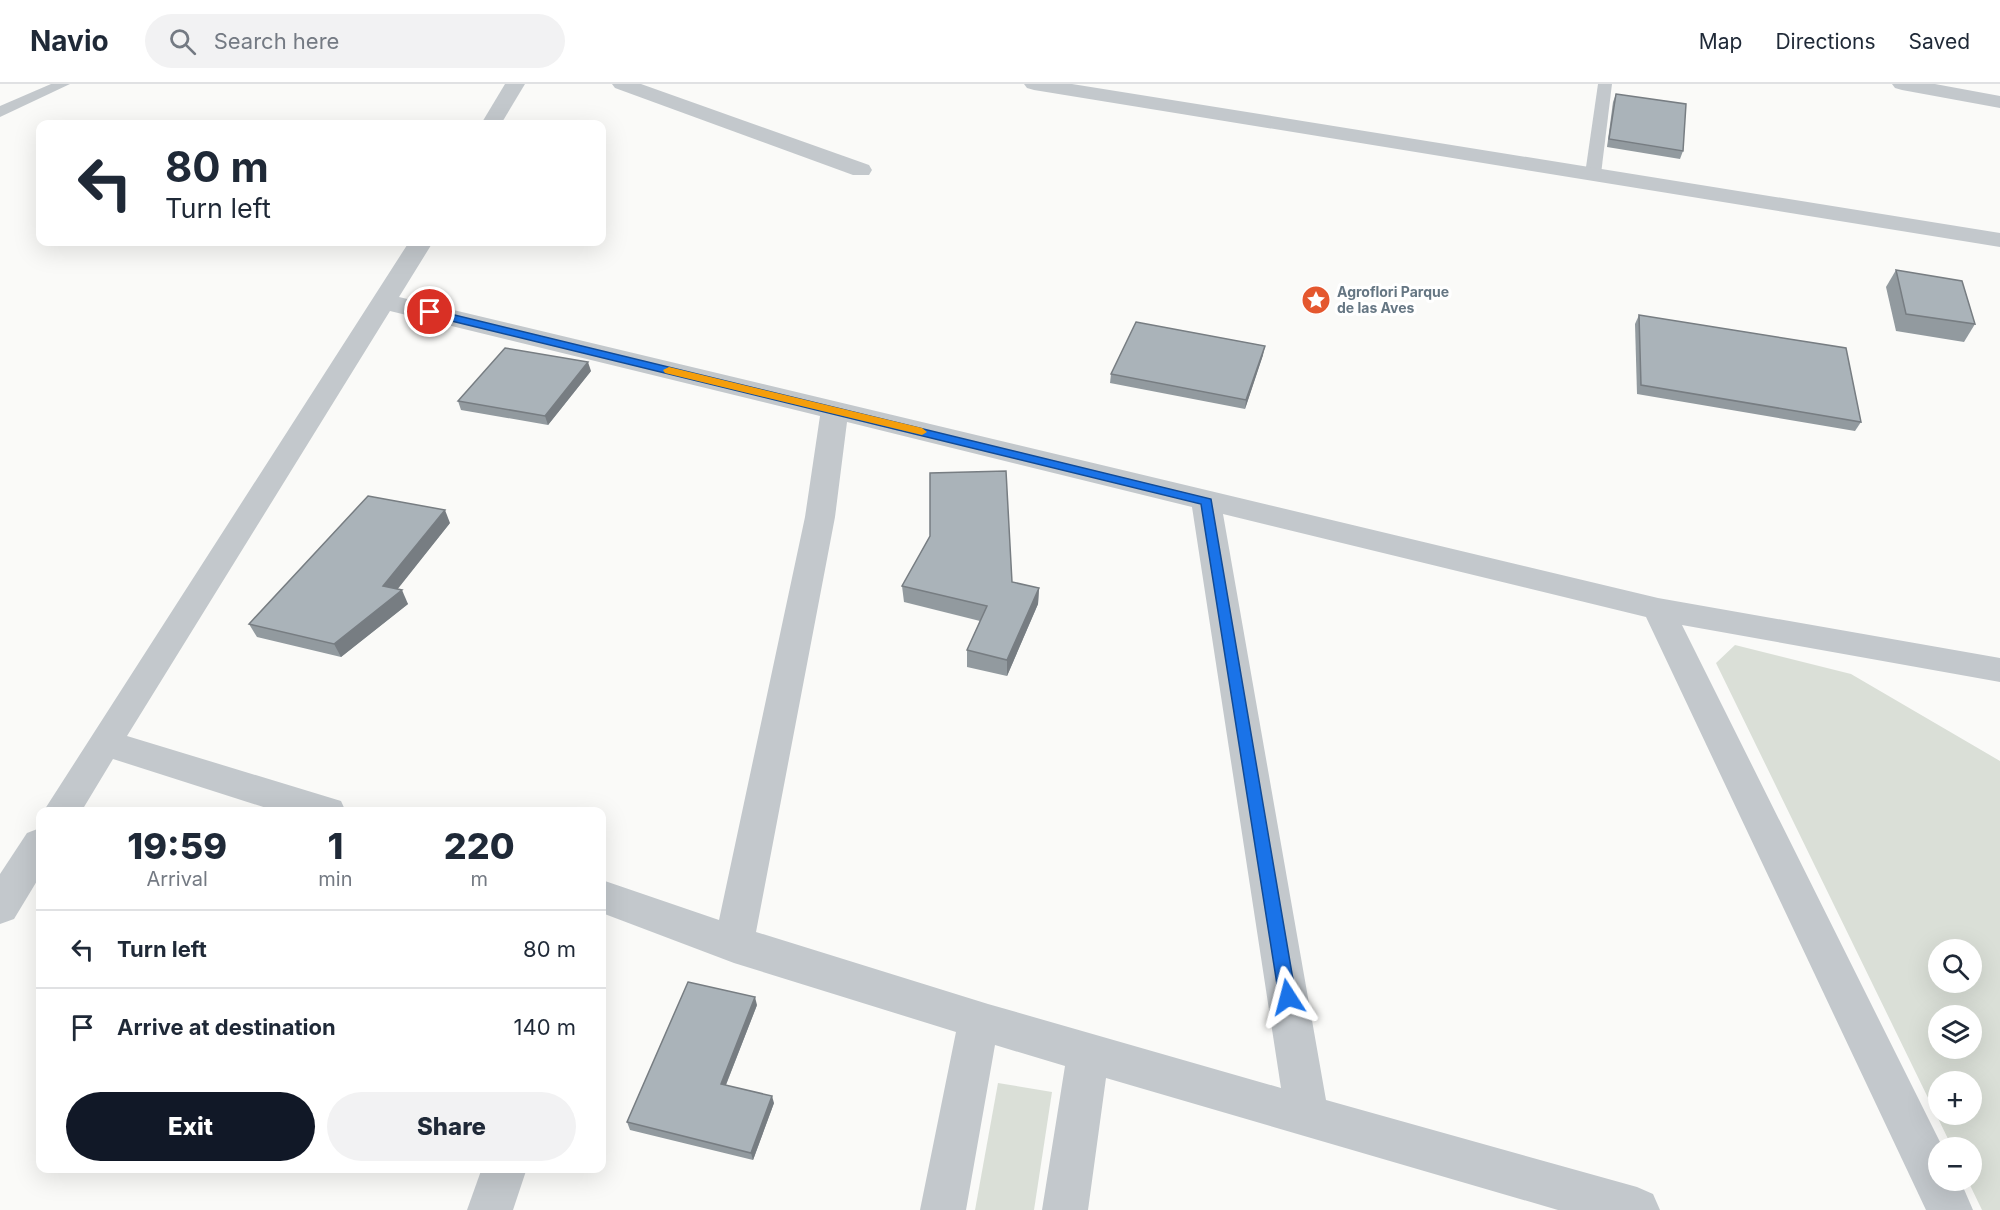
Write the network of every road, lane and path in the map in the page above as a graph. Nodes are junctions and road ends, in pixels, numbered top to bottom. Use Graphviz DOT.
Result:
graph roads {
  1 [pos="63,84"];
  2 [pos="515,84"];
  3 [pos="622,84"];
  4 [pos="1034,84"];
  5 [pos="1605,84"];
  6 [pos="1902,84"];
  7 [pos="2000,102"];
  8 [pos="0,112"];
  9 [pos="493,120"];
  10 [pos="861,170"];
  11 [pos="1593,174"];
  12 [pos="2000,240"];
  13 [pos="420,246"];
  14 [pos="386,302"];
  15 [pos="835,410"];
  16 [pos="1206,501"];
  17 [pos="1658,609"];
  18 [pos="2000,670"];
  19 [pos="105,742"];
  20 [pos="64,807"];
  21 [pos="312,807"];
  22 [pos="36,850"];
  23 [pos="606,898"];
  24 [pos="0,907"];
  25 [pos="734,945"];
  26 [pos="979,1020"];
  27 [pos="1088,1053"];
  28 [pos="1307,1114"];
  29 [pos="503,1173"];
  30 [pos="490,1210"];
  31 [pos="943,1210"];
  32 [pos="1065,1210"];
  33 [pos="1637,1210"];
  34 [pos="1950,1210"];
  1 -- 8 [label="lane"];
  2 -- 9 [label="street"];
  3 -- 10 [label="street"];
  4 -- 11 [label="street"];
  5 -- 11 [label="lane"];
  6 -- 7 [label="street"];
  11 -- 12 [label="street"];
  13 -- 14 [label="street"];
  14 -- 15 [label="street"];
  14 -- 19 [label="street"];
  15 -- 16 [label="street"];
  15 -- 25 [label="street"];
  16 -- 17 [label="street"];
  16 -- 28 [label="street"];
  17 -- 18 [label="street"];
  17 -- 34 [label="street"];
  19 -- 20 [label="street"];
  19 -- 21 [label="street"];
  22 -- 24 [label="street"];
  23 -- 25 [label="street"];
  25 -- 26 [label="street"];
  26 -- 27 [label="street"];
  26 -- 31 [label="street"];
  27 -- 28 [label="street"];
  27 -- 32 [label="street"];
  28 -- 33 [label="street"];
  29 -- 30 [label="street"];
}
